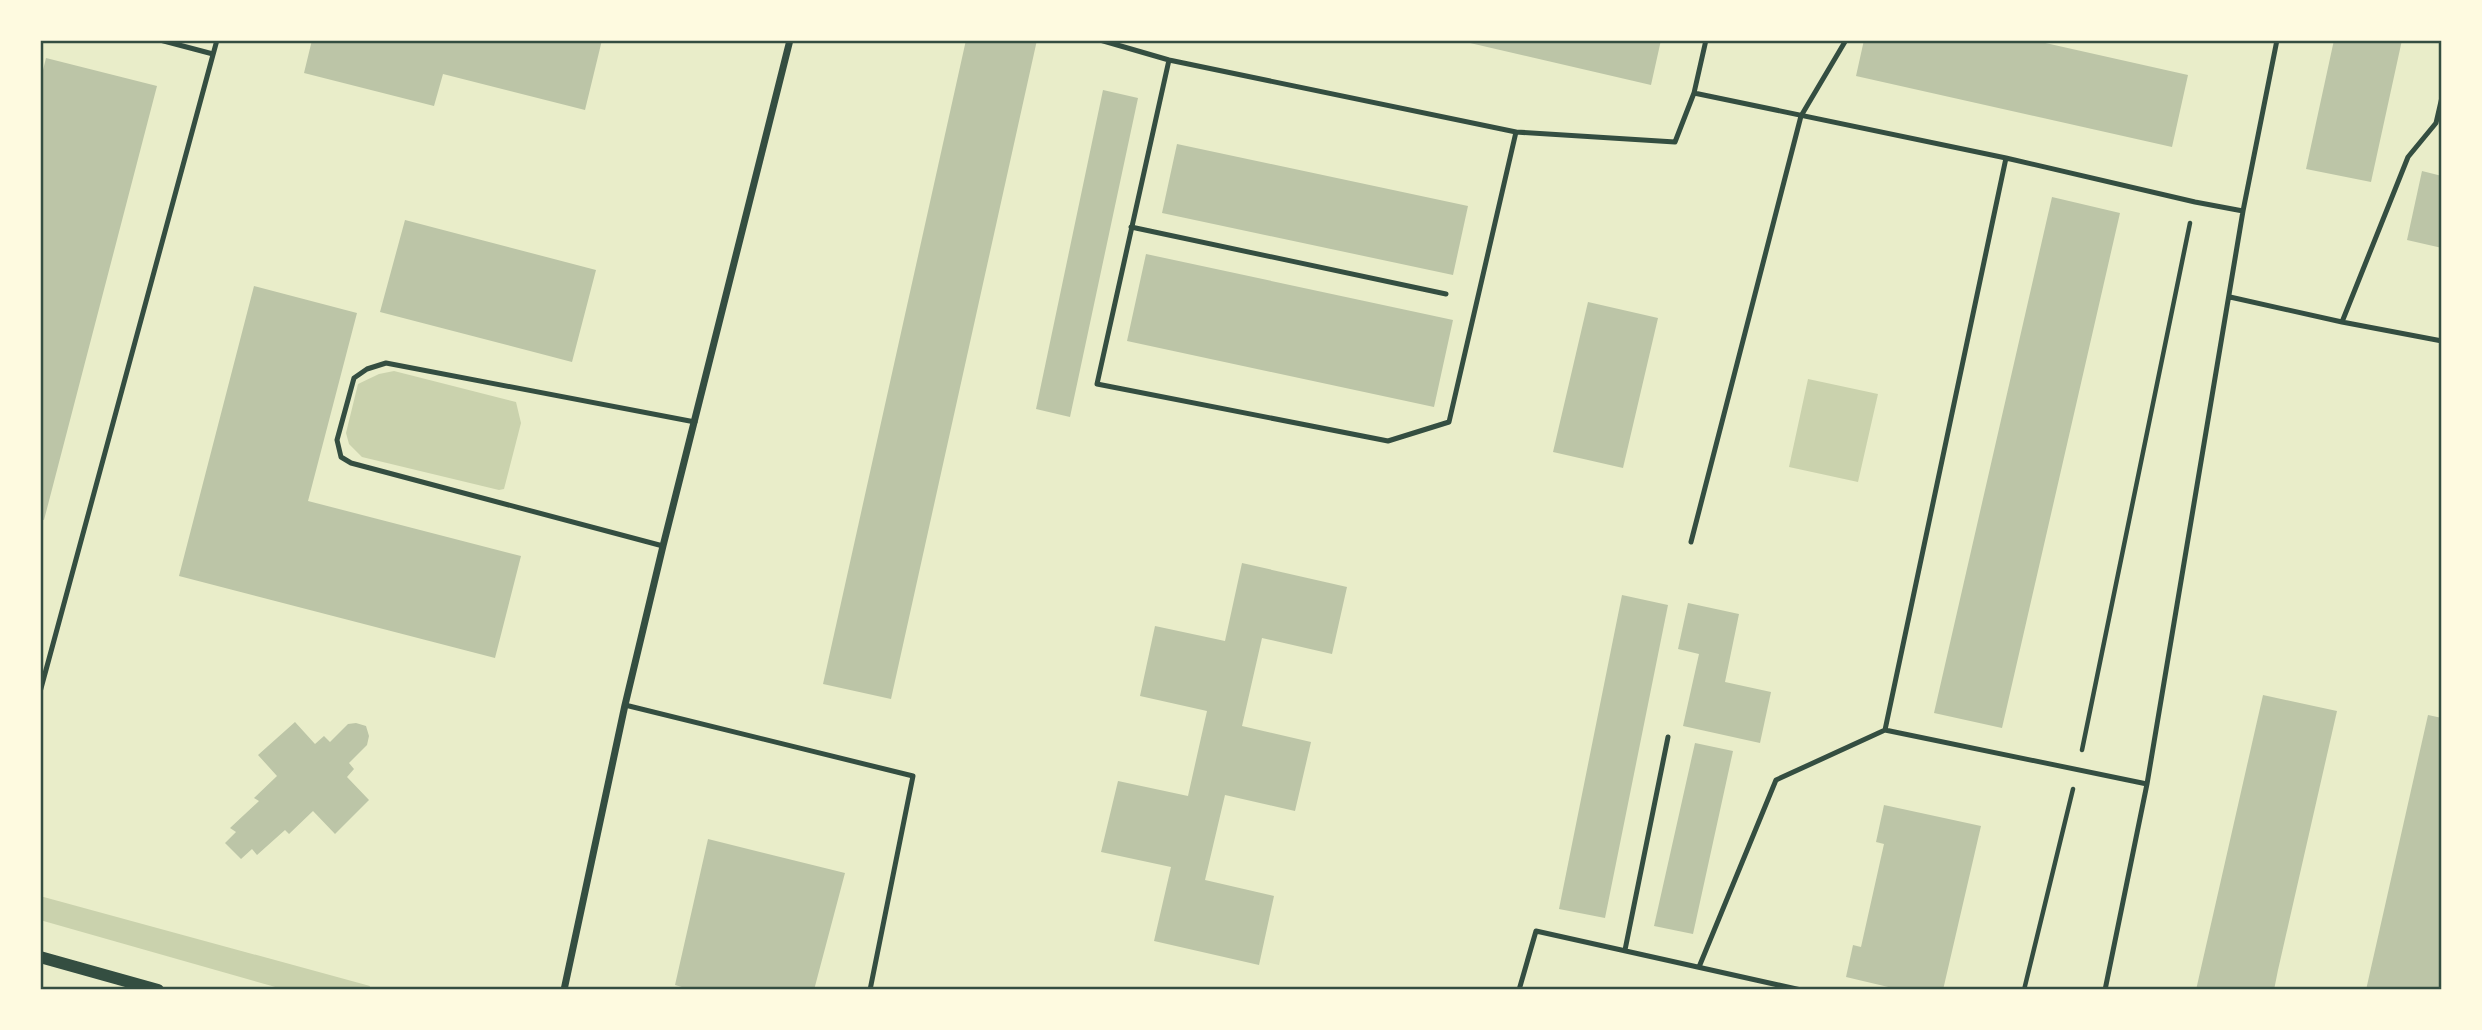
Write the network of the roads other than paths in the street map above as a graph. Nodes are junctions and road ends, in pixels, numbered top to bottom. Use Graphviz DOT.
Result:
graph roads {
  1 [pos="160,40"];
  2 [pos="217,40"];
  3 [pos="790,40"];
  4 [pos="1100,40"];
  5 [pos="1706,40"];
  6 [pos="1846,40"];
  7 [pos="2277,40"];
  8 [pos="213,54"];
  9 [pos="1169,60"];
  10 [pos="1694,93"];
  11 [pos="2442,97"];
  12 [pos="1801,116"];
  13 [pos="1516,132"];
  14 [pos="2006,158"];
  15 [pos="2243,211"];
  16 [pos="1132,227"];
  17 [pos="1446,294"];
  18 [pos="2230,297"];
  19 [pos="2342,322"];
  20 [pos="2442,341"];
  21 [pos="695,422"];
  22 [pos="1691,542"];
  23 [pos="663,546"];
  24 [pos="40,692"];
  25 [pos="625,705"];
  26 [pos="1885,730"];
  27 [pos="1668,737"];
  28 [pos="2147,784"];
  29 [pos="1625,950"];
  30 [pos="40,957"];
  31 [pos="1699,968"];
  32 [pos="144,988"];
  33 [pos="158,990"];
  34 [pos="564,990"];
  35 [pos="870,990"];
  36 [pos="1519,990"];
  37 [pos="1801,990"];
  38 [pos="2105,990"];
  1 -- 8 [label="lane"];
  2 -- 8 [label="lane"];
  3 -- 21 [label="street"];
  4 -- 9 [label="lane"];
  5 -- 10 [label="lane"];
  6 -- 12 [label="lane"];
  7 -- 15 [label="lane"];
  8 -- 24 [label="lane"];
  9 -- 13 [label="lane"];
  9 -- 16 [label="lane"];
  10 -- 12 [label="lane"];
  10 -- 13 [label="lane"];
  11 -- 19 [label="lane"];
  12 -- 14 [label="lane"];
  12 -- 22 [label="lane"];
  13 -- 16 [label="lane"];
  14 -- 15 [label="lane"];
  14 -- 26 [label="lane"];
  15 -- 18 [label="lane"];
  16 -- 17 [label="lane"];
  18 -- 19 [label="lane"];
  18 -- 28 [label="lane"];
  19 -- 20 [label="lane"];
  21 -- 23 [label="street"];
  21 -- 23 [label="lane"];
  23 -- 25 [label="street"];
  25 -- 34 [label="street"];
  25 -- 35 [label="lane"];
  26 -- 28 [label="lane"];
  26 -- 31 [label="lane"];
  27 -- 29 [label="lane"];
  28 -- 38 [label="lane"];
  29 -- 31 [label="lane"];
  29 -- 36 [label="lane"];
  30 -- 32 [label="street"];
  31 -- 37 [label="lane"];
  32 -- 33 [label="street"];
}
